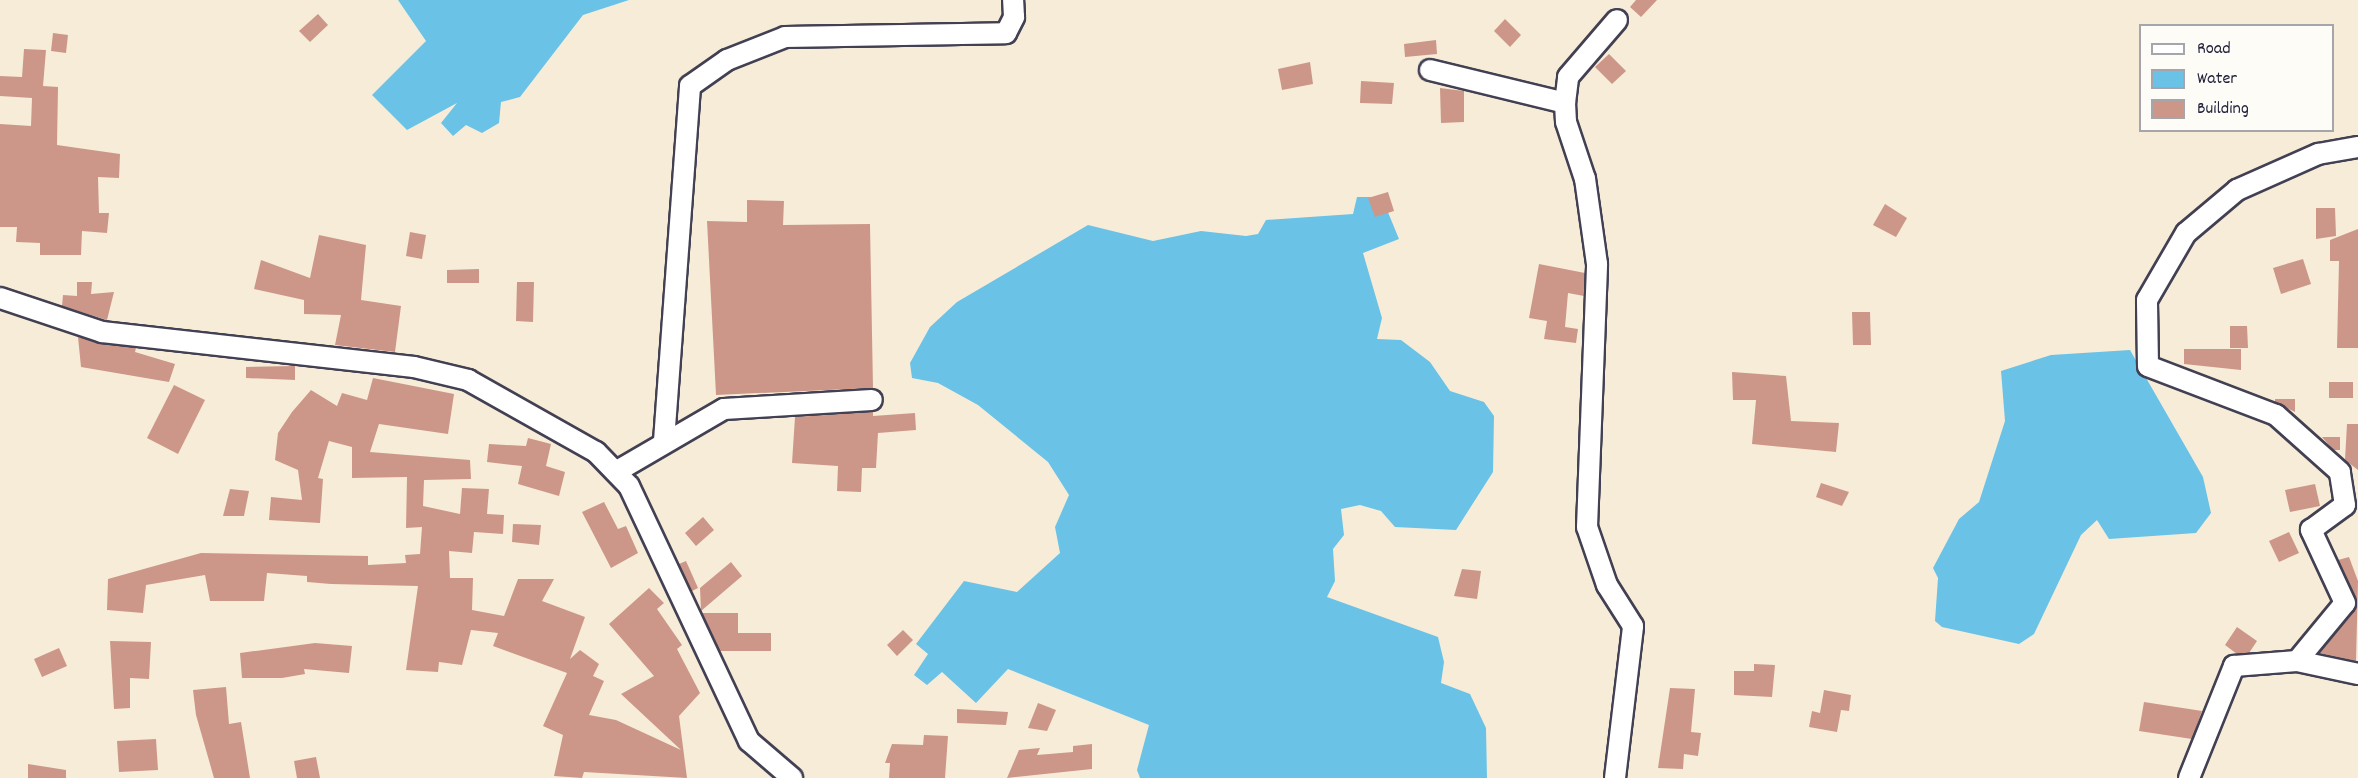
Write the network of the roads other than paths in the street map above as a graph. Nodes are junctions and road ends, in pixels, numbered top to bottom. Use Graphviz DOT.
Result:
graph roads {
  1 [pos="1013,0"];
  2 [pos="1617,20"];
  3 [pos="1430,70"];
  4 [pos="1565,103"];
  5 [pos="2358,147"];
  6 [pos="0,298"];
  7 [pos="872,400"];
  8 [pos="664,441"];
  9 [pos="619,470"];
  10 [pos="2297,661"];
  11 [pos="2358,674"];
  12 [pos="792,778"];
  13 [pos="1615,778"];
  14 [pos="2189,778"];
  1 -- 8 [label="street"];
  2 -- 4 [label="street"];
  3 -- 4 [label="street"];
  4 -- 13 [label="street"];
  5 -- 10 [label="street"];
  6 -- 9 [label="street"];
  7 -- 8 [label="street"];
  8 -- 9 [label="street"];
  9 -- 12 [label="street"];
  10 -- 11 [label="street"];
  10 -- 14 [label="street"];
}
